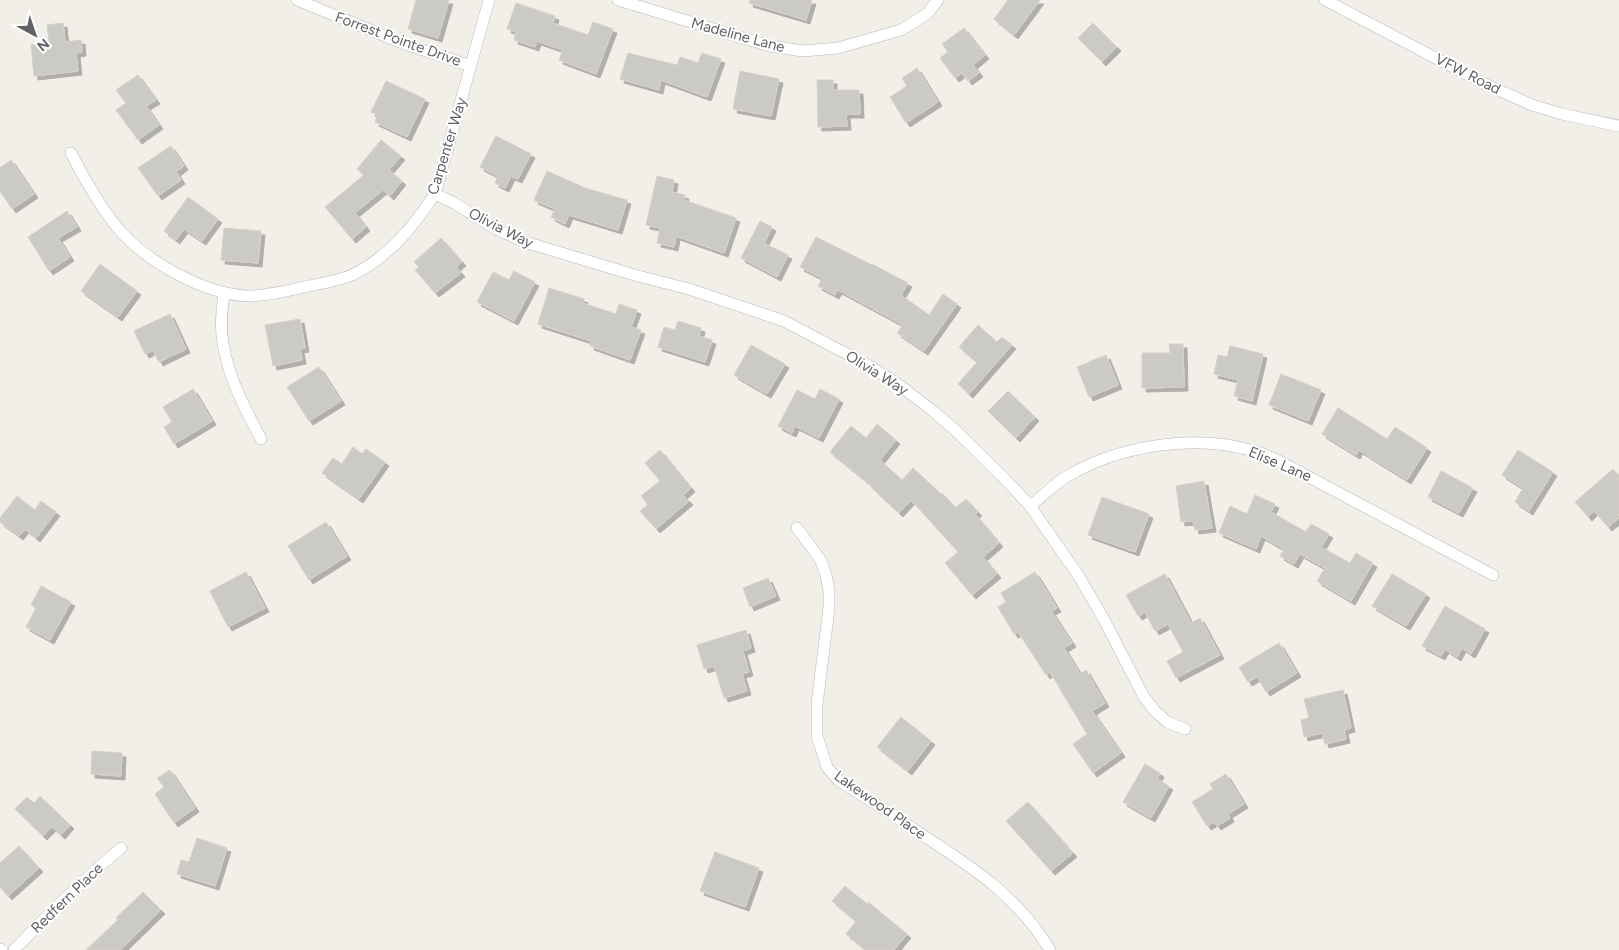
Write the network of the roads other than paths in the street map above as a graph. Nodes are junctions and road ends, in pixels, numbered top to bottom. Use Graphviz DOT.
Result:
graph roads {
  1 [pos="297,0"];
  2 [pos="489,0"];
  3 [pos="618,0"];
  4 [pos="938,0"];
  5 [pos="1325,0"];
  6 [pos="471,66"];
  7 [pos="1619,126"];
  8 [pos="71,152"];
  9 [pos="435,194"];
  10 [pos="224,293"];
  11 [pos="261,439"];
  12 [pos="1030,506"];
  13 [pos="797,528"];
  14 [pos="1493,575"];
  15 [pos="1185,729"];
  16 [pos="121,848"];
  17 [pos="14,950"];
  18 [pos="1050,950"];
  1 -- 6 [label="street, Forrest Pointe Drive"];
  2 -- 6 [label="street, Carpenter Way"];
  3 -- 4 [label="street, Madeline Lane"];
  5 -- 7 [label="street, VFW Road"];
  6 -- 9 [label="street, Carpenter Way"];
  8 -- 10 [label="street, Carpenter Way"];
  9 -- 10 [label="street, Carpenter Way"];
  9 -- 12 [label="street, Olivia Way"];
  10 -- 11 [label="street"];
  12 -- 14 [label="street, Elise Lane"];
  12 -- 15 [label="street, Olivia Way"];
  13 -- 18 [label="street, Lakewood Place"];
  16 -- 17 [label="street, Redfern Place"];
}
